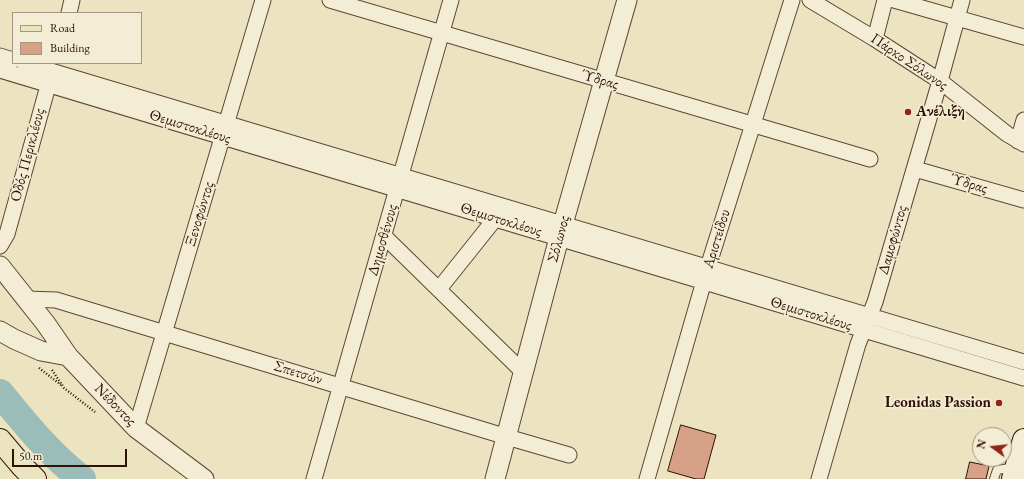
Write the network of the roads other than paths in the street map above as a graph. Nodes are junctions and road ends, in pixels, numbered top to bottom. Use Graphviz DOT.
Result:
graph roads {
  1 [pos="72,0"];
  2 [pos="263,0"];
  3 [pos="330,0"];
  4 [pos="451,0"];
  5 [pos="627,0"];
  6 [pos="792,0"];
  7 [pos="810,0"];
  8 [pos="885,0"];
  9 [pos="894,0"];
  10 [pos="962,0"];
  11 [pos="366,5"];
  12 [pos="69,12"];
  13 [pos="957,18"];
  14 [pos="442,33"];
  15 [pos="1024,37"];
  16 [pos="875,39"];
  17 [pos="0,56"];
  18 [pos="12,60"];
  19 [pos="27,64"];
  20 [pos="0,70"];
  21 [pos="52,73"];
  22 [pos="603,81"];
  23 [pos="940,81"];
  24 [pos="1024,120"];
  25 [pos="753,124"];
  26 [pos="224,130"];
  27 [pos="1021,142"];
  28 [pos="870,159"];
  29 [pos="914,169"];
  30 [pos="399,182"];
  31 [pos="1024,200"];
  32 [pos="495,219"];
  33 [pos="561,231"];
  34 [pos="384,236"];
  35 [pos="0,246"];
  36 [pos="0,266"];
  37 [pos="706,274"];
  38 [pos="439,289"];
  39 [pos="25,299"];
  40 [pos="870,316"];
  41 [pos="864,330"];
  42 [pos="0,331"];
  43 [pos="164,333"];
  44 [pos="68,356"];
  45 [pos="1024,362"];
  46 [pos="523,372"];
  47 [pos="1024,378"];
  48 [pos="340,386"];
  49 [pos="136,428"];
  50 [pos="507,437"];
  51 [pos="0,440"];
  52 [pos="1024,440"];
  53 [pos="569,455"];
  54 [pos="1014,473"];
  55 [pos="35,479"];
  56 [pos="204,479"];
  57 [pos="314,479"];
  58 [pos="496,479"];
  59 [pos="647,479"];
  60 [pos="819,479"];
  61 [pos="994,479"];
  1 -- 12 [label="street"];
  2 -- 26 [label="street, Ξενοφώντος"];
  3 -- 11 [label="street, Ύδρας"];
  4 -- 14 [label="street, Δημοσθένους"];
  5 -- 22 [label="street, Σόλωνος"];
  6 -- 25 [label="street, Αριστείδου"];
  7 -- 16 [label="street, Πάρκο Σόλωνος"];
  8 -- 16 [label="street"];
  9 -- 13 [label="street"];
  10 -- 13 [label="street, Δαμοφώντος"];
  11 -- 14 [label="street, Ύδρας"];
  13 -- 15 [label="street"];
  13 -- 23 [label="street, Δαμοφώντος"];
  14 -- 22 [label="street, Ύδρας"];
  14 -- 30 [label="street, Δημοσθένους"];
  16 -- 23 [label="street, Πάρκο Σόλωνος"];
  17 -- 18 [label="street"];
  19 -- 21 [label="street, Θεμιστοκλέους"];
  20 -- 21 [label="street, Θεμιστοκλέους"];
  21 -- 26 [label="street, Θεμιστοκλέους"];
  21 -- 35 [label="street, Οδός Περικλέους"];
  22 -- 25 [label="street, Ύδρας"];
  22 -- 33 [label="street, Σόλωνος"];
  23 -- 27 [label="street, Πάρκο Σόλωνος"];
  23 -- 29 [label="street, Δαμοφώντος"];
  24 -- 27 [label="street"];
  25 -- 28 [label="street, Ύδρας"];
  25 -- 37 [label="street, Αριστείδου"];
  26 -- 30 [label="street, Θεμιστοκλέους"];
  26 -- 43 [label="street, Ξενοφώντος"];
  29 -- 31 [label="street, Ύδρας"];
  29 -- 40 [label="street, Δαμοφώντος"];
  30 -- 32 [label="street, Θεμιστοκλέους"];
  30 -- 33 [label="street, Θεμιστοκλέους"];
  30 -- 34 [label="street, Δημοσθένους"];
  32 -- 33 [label="street, Θεμιστοκλέους"];
  32 -- 38 [label="street"];
  33 -- 37 [label="street, Θεμιστοκλέους"];
  33 -- 46 [label="street, Σόλωνος"];
  34 -- 38 [label="street"];
  34 -- 48 [label="street, Δημοσθένους"];
  36 -- 39 [label="street, Νέδοντος"];
  37 -- 40 [label="street, Θεμιστοκλέους"];
  37 -- 41 [label="street, Θεμιστοκλέους"];
  37 -- 59 [label="street, Αριστείδου"];
  38 -- 46 [label="street"];
  39 -- 43 [label="street, Σπετσών"];
  39 -- 44 [label="street, Νέδοντος"];
  40 -- 41 [label="street, Δαμοφώντος"];
  40 -- 45 [label="street, Θεμιστοκλέους"];
  41 -- 47 [label="street, Θεμιστοκλέους"];
  41 -- 60 [label="street, Δαμοφώντος"];
  42 -- 44 [label="street"];
  43 -- 48 [label="street, Σπετσών"];
  43 -- 49 [label="street, Ξενοφώντος"];
  44 -- 49 [label="street, Νέδοντος"];
  46 -- 50 [label="street, Σόλωνος"];
  48 -- 50 [label="street, Σπετσών"];
  48 -- 57 [label="street, Δημοσθένους"];
  49 -- 56 [label="street, Νέδοντος"];
  50 -- 53 [label="street, Σπετσών"];
  50 -- 58 [label="street, Σόλωνος"];
  51 -- 55 [label="main road"];
  52 -- 54 [label="main road"];
  54 -- 61 [label="lane"];
}
